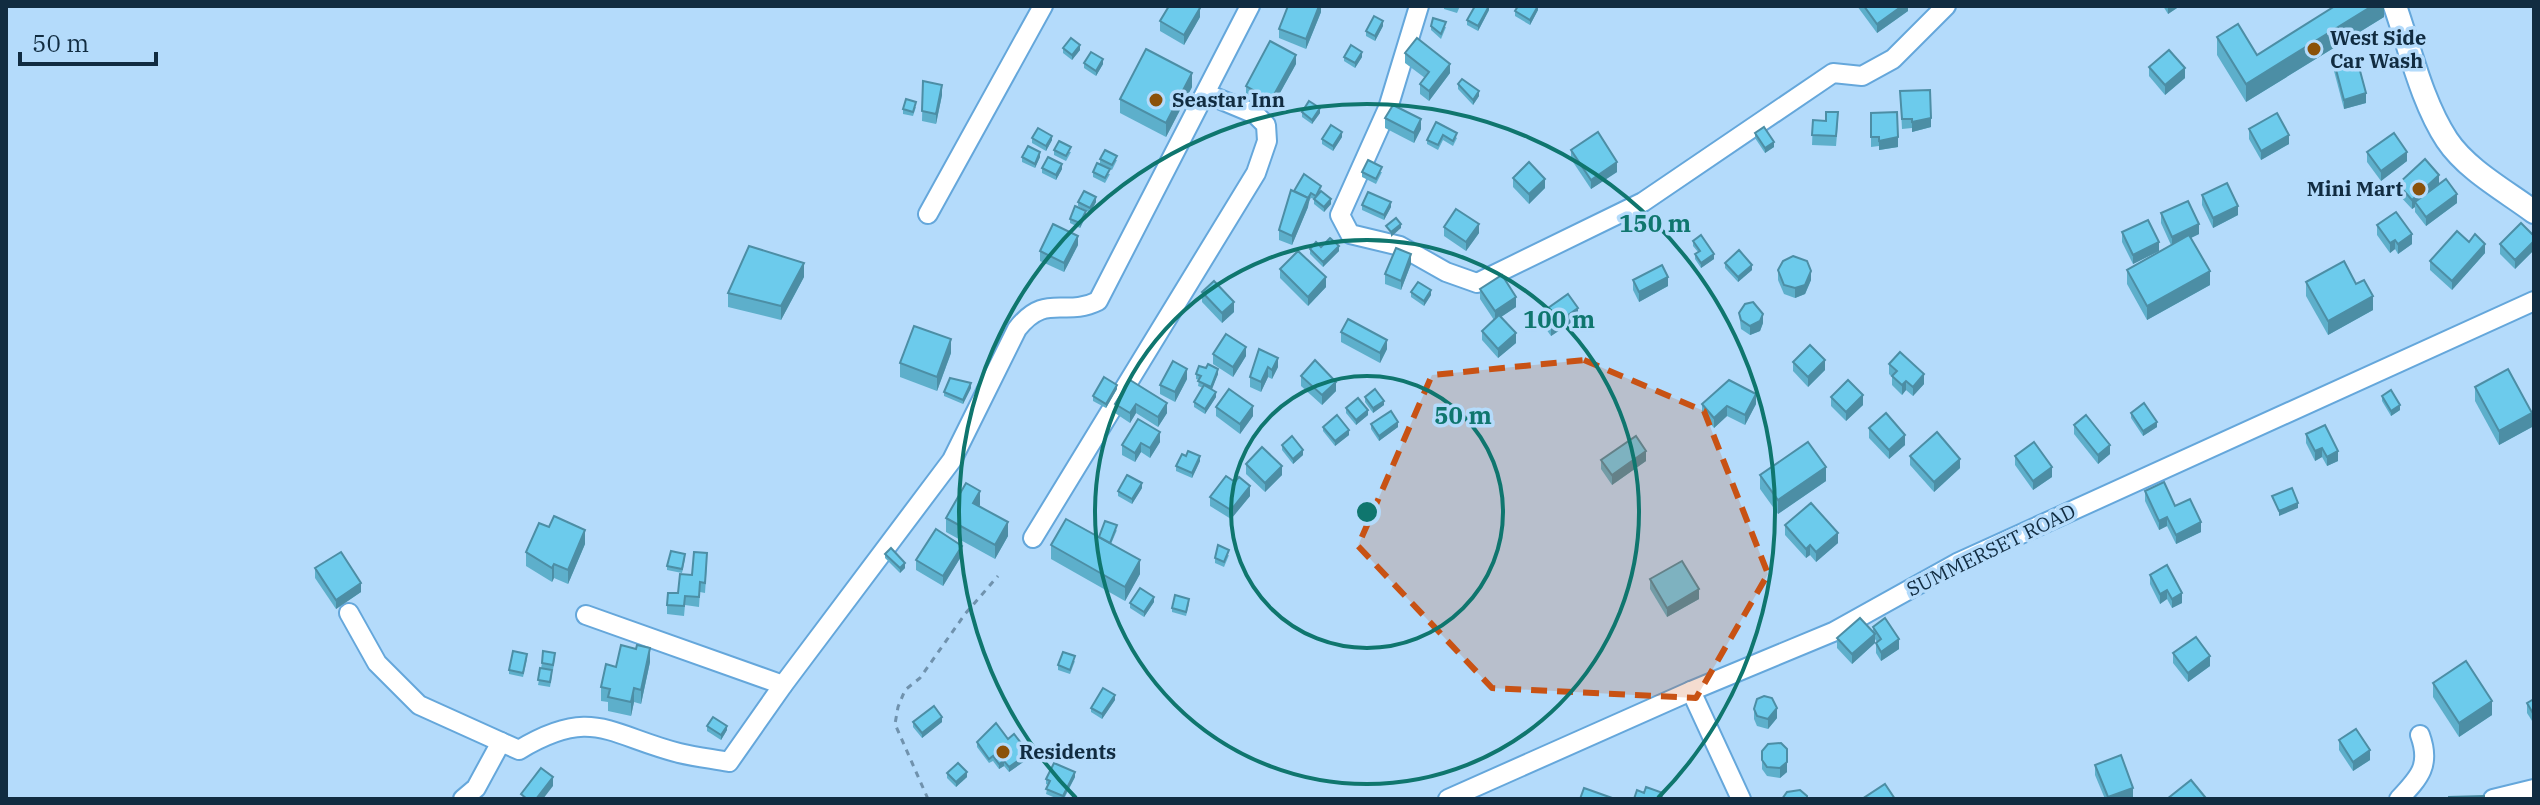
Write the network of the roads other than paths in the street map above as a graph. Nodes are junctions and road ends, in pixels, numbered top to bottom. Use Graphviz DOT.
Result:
graph roads {
  1 [pos="1043,6"];
  2 [pos="1250,6"];
  3 [pos="1419,6"];
  4 [pos="1946,6"];
  5 [pos="2395,6"];
  6 [pos="1207,94"];
  7 [pos="2534,212"];
  8 [pos="928,214"];
  9 [pos="2534,301"];
  10 [pos="1033,538"];
  11 [pos="349,613"];
  12 [pos="586,615"];
  13 [pos="783,685"];
  14 [pos="1691,691"];
  15 [pos="2420,735"];
  16 [pos="501,742"];
  17 [pos="2534,789"];
  18 [pos="463,799"];
  19 [pos="1448,799"];
  20 [pos="1741,799"];
  21 [pos="2399,799"];
  22 [pos="2493,799"];
  1 -- 8 [label="street"];
  2 -- 6 [label="street"];
  3 -- 4 [label="street"];
  5 -- 7 [label="main road"];
  6 -- 10 [label="street"];
  6 -- 13 [label="street"];
  9 -- 14 [label="street, SUMMERSET ROAD"];
  11 -- 16 [label="street"];
  12 -- 13 [label="street"];
  13 -- 16 [label="street"];
  14 -- 19 [label="street, SUMMERSET ROAD"];
  14 -- 20 [label="street"];
  15 -- 21 [label="street"];
  16 -- 18 [label="street"];
  17 -- 22 [label="street"];
}
